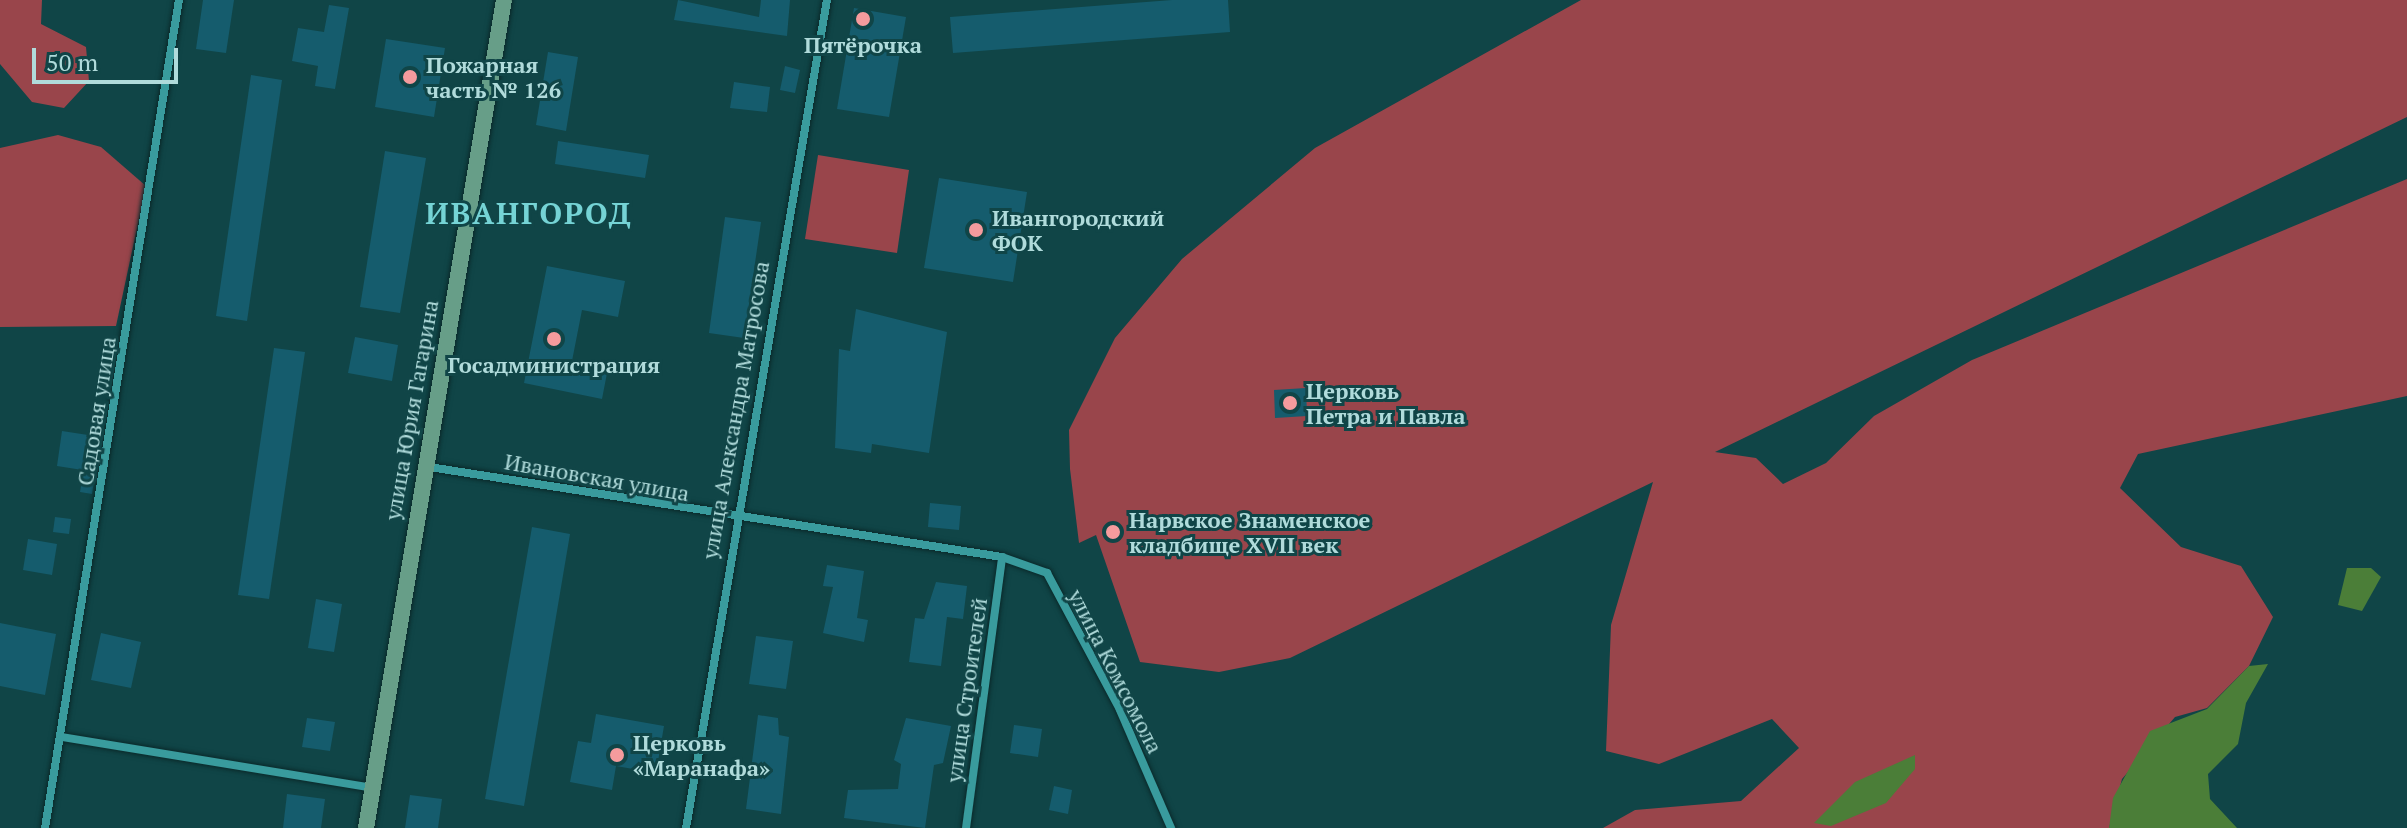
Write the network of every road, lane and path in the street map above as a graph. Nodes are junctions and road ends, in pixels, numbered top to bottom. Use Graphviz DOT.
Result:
graph roads {
  1 [pos="179,0"];
  2 [pos="504,0"];
  3 [pos="827,0"];
  4 [pos="423,466"];
  5 [pos="734,518"];
  6 [pos="1002,557"];
  7 [pos="62,737"];
  8 [pos="373,788"];
  9 [pos="45,828"];
  10 [pos="366,828"];
  11 [pos="686,828"];
  12 [pos="966,828"];
  13 [pos="1171,828"];
  1 -- 7 [label="street, Садовая улица"];
  2 -- 4 [label="street, улица Юрия Гагарина"];
  3 -- 5 [label="street, улица Александра Матросова"];
  4 -- 5 [label="street, Ивановская улица"];
  4 -- 8 [label="street, улица Юрия Гагарина"];
  5 -- 6 [label="street, Ивановская улица"];
  5 -- 11 [label="street, улица Александра Матросова"];
  6 -- 12 [label="street, улица Строителей"];
  6 -- 13 [label="street, улица Комсомола"];
  7 -- 8 [label="street"];
  7 -- 9 [label="street, Садовая улица"];
  8 -- 10 [label="street, улица Юрия Гагарина"];
}
